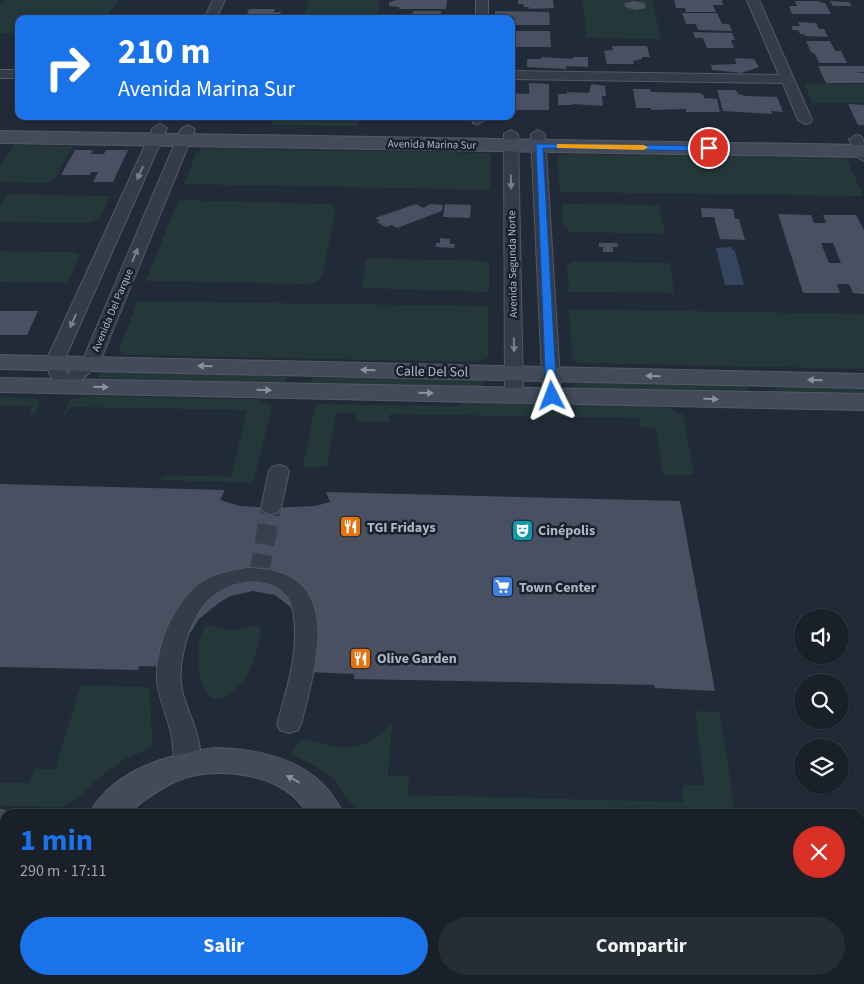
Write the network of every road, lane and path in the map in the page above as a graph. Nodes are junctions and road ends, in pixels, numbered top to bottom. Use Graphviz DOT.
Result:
graph roads {
  1 [pos="219,0"];
  2 [pos="482,0"];
  3 [pos="754,0"];
  4 [pos="212,15"];
  5 [pos="482,15"];
  6 [pos="0,74"];
  7 [pos="15,74"];
  8 [pos="515,76"];
  9 [pos="787,79"];
  10 [pos="805,120"];
  11 [pos="0,126"];
  12 [pos="157,134"];
  13 [pos="185,134"];
  14 [pos="0,137"];
  15 [pos="511,139"];
  16 [pos="539,140"];
  17 [pos="862,147"];
  18 [pos="0,362"];
  19 [pos="54,363"];
  20 [pos="90,364"];
  21 [pos="864,381"];
  22 [pos="514,384"];
  23 [pos="0,385"];
  24 [pos="551,385"];
  25 [pos="63,387"];
  26 [pos="765,389"];
  27 [pos="864,402"];
  28 [pos="279,471"];
  29 [pos="271,508"];
  30 [pos="289,724"];
  31 [pos="187,764"];
  32 [pos="111,809"];
  33 [pos="324,809"];
  1 -- 4 [label="street"];
  2 -- 5 [label="street"];
  3 -- 9 [label="street"];
  6 -- 7 [label="street"];
  8 -- 9 [label="street"];
  9 -- 10 [label="street"];
  11 -- 12 [label="street, Avenida Marina Sur"];
  12 -- 13 [label="street, Avenida Marina Sur"];
  12 -- 14 [label="street, Avenida Marina Sur"];
  12 -- 19 [label="street, one-way"];
  13 -- 15 [label="street, Avenida Marina Sur"];
  20 -- 13 [label="street, Avenida Del Parque, one-way"];
  15 -- 16 [label="street, Avenida Marina Sur"];
  15 -- 22 [label="street, Avenida Segunda Norte, one-way"];
  16 -- 17 [label="street, Avenida Marina Sur"];
  16 -- 24 [label="street"];
  18 -- 19 [label="street, Calle Del Sol"];
  19 -- 20 [label="street, Calle Del Sol"];
  19 -- 25 [label="street"];
  22 -- 20 [label="street, Calle Del Sol, one-way"];
  20 -- 25 [label="street, Avenida Del Parque"];
  21 -- 26 [label="street, Calle Del Sol, one-way"];
  22 -- 24 [label="street, Calle Del Sol"];
  25 -- 22 [label="street, Calle Del Sol, one-way"];
  23 -- 25 [label="street, Calle Del Sol"];
  24 -- 26 [label="street, Calle Del Sol"];
  26 -- 27 [label="street, Calle Del Sol"];
  28 -- 29 [label="street"];
  30 -- 31 [label="street"];
  31 -- 32 [label="street"];
  33 -- 31 [label="street, one-way"];
}
